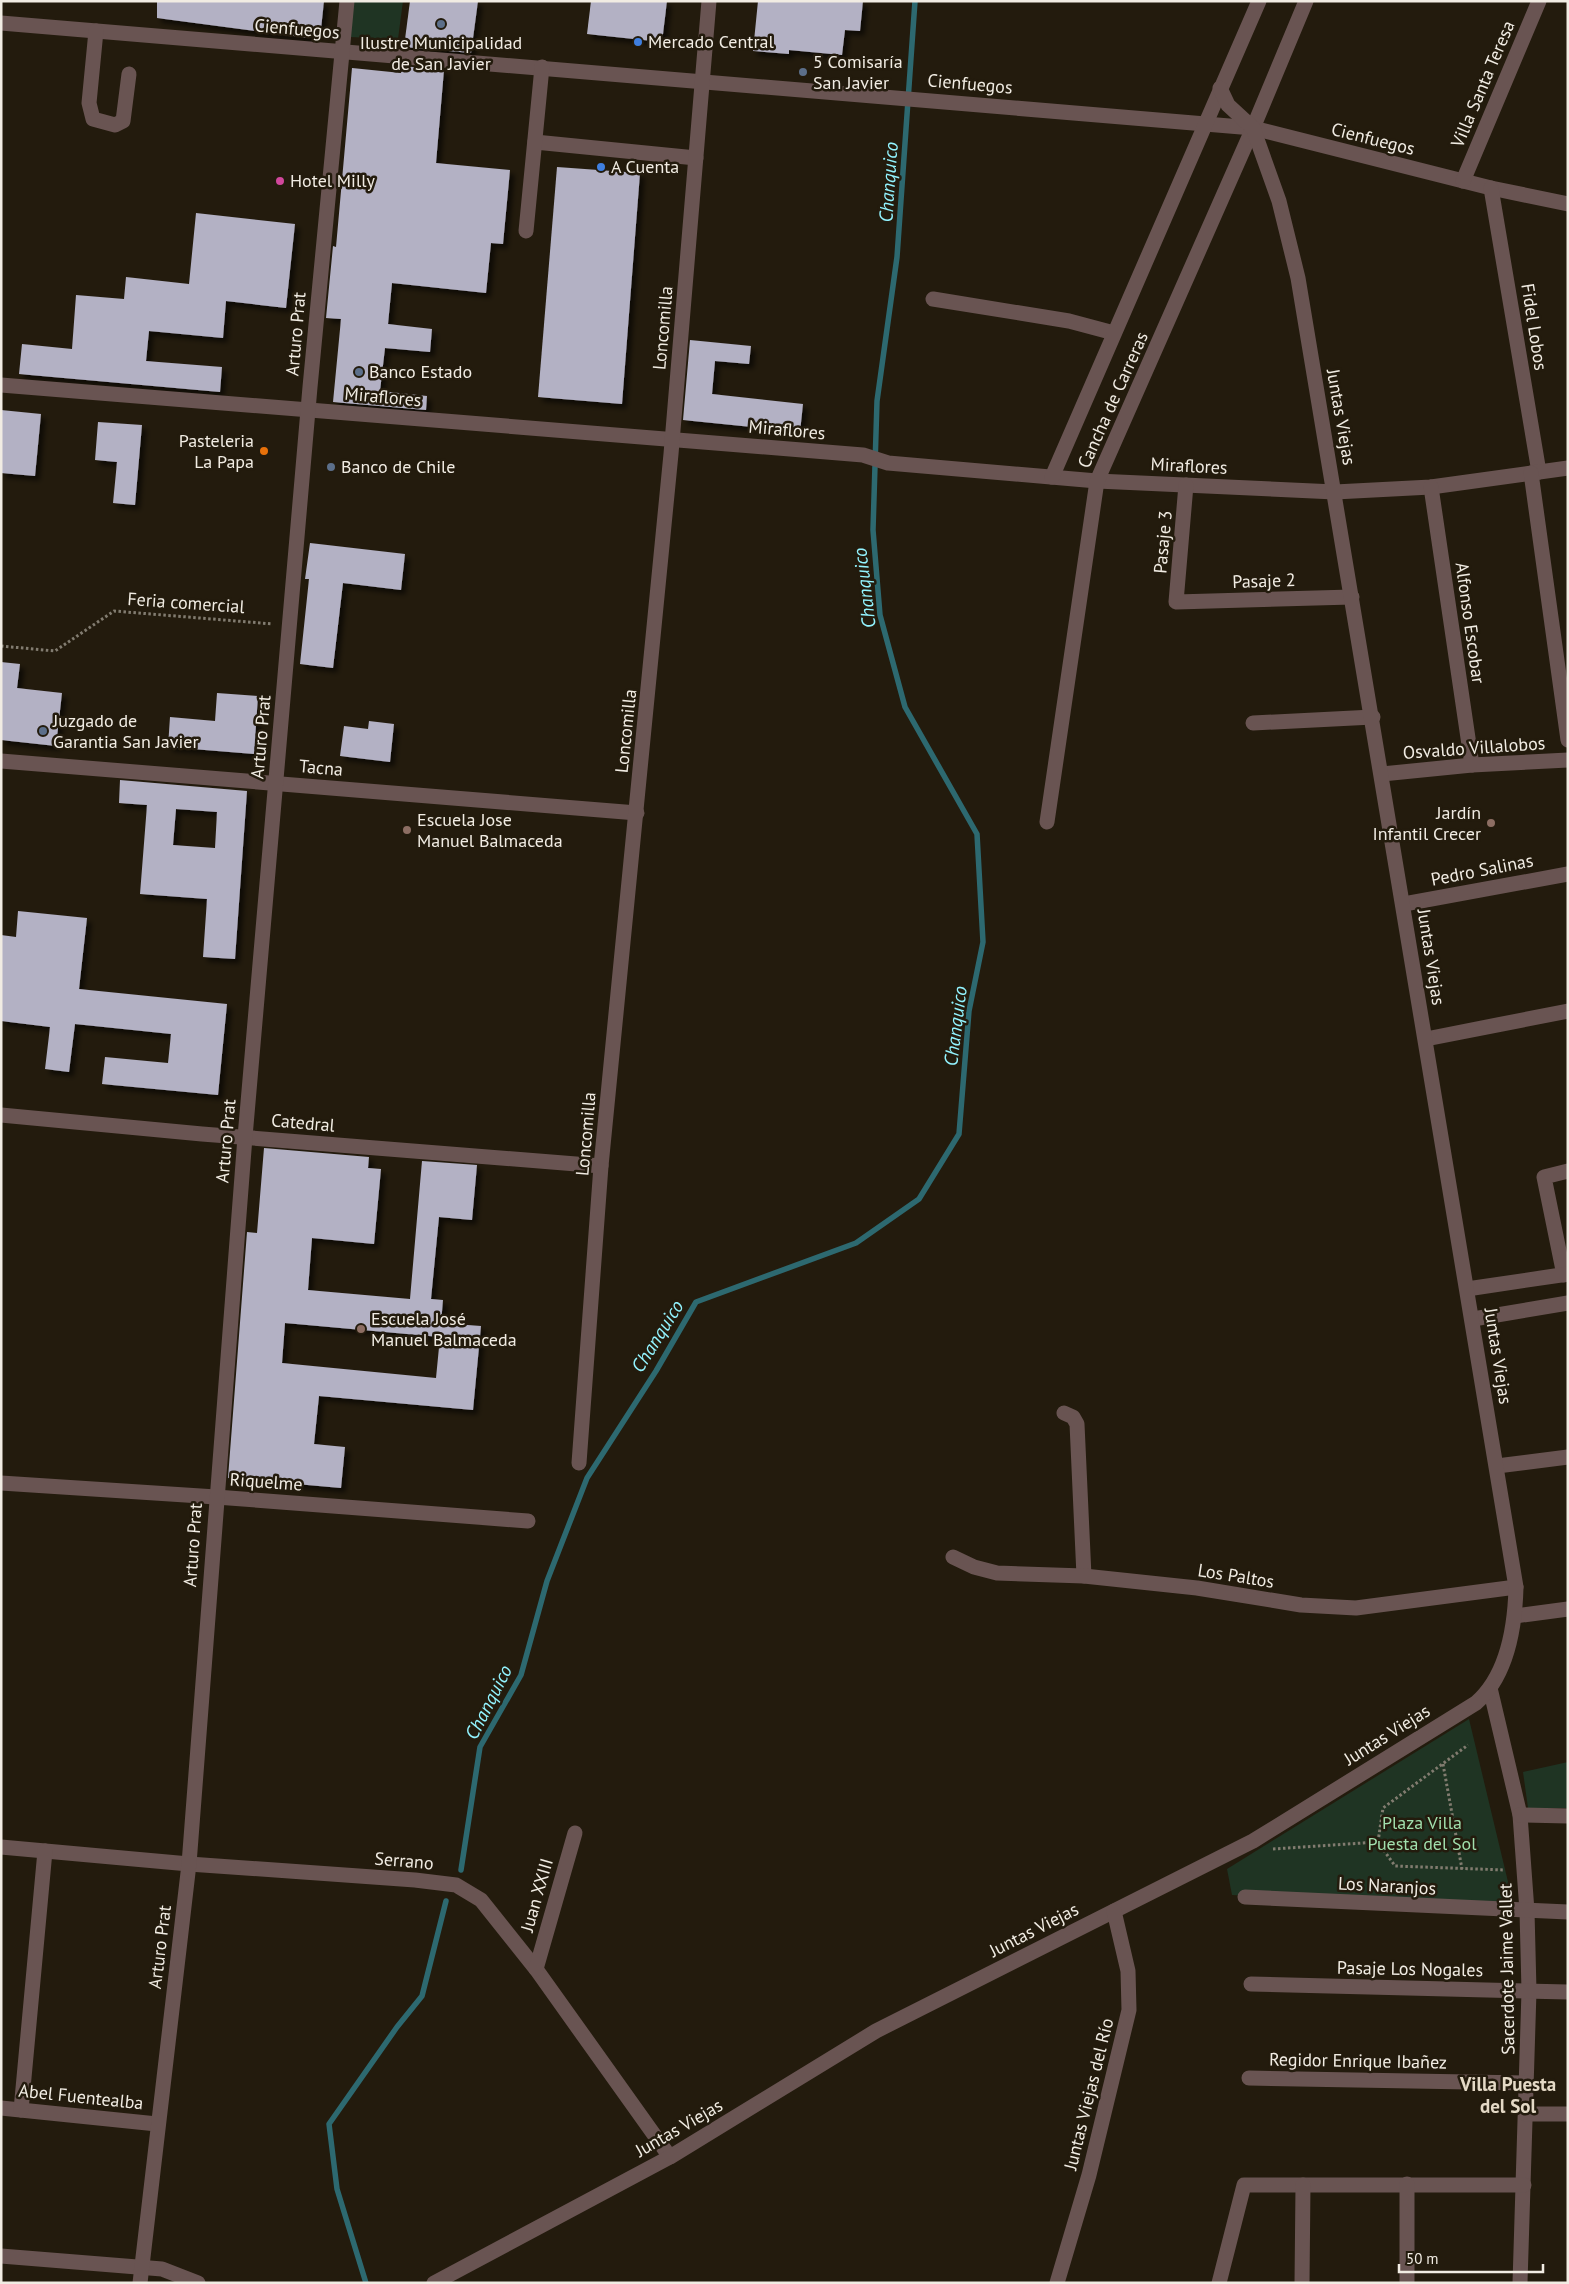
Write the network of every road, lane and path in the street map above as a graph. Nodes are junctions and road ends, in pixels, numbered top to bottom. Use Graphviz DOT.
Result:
graph roads {
  1 [pos="347,1"];
  2 [pos="709,1"];
  3 [pos="1259,1"];
  4 [pos="1306,1"];
  5 [pos="1539,1"];
  6 [pos="1,23"];
  7 [pos="96,31"];
  8 [pos="342,51"];
  9 [pos="542,67"];
  10 [pos="129,74"];
  11 [pos="702,81"];
  12 [pos="1220,88"];
  13 [pos="1204,125"];
  14 [pos="1253,128"];
  15 [pos="535,142"];
  16 [pos="696,158"];
  17 [pos="1462,181"];
  18 [pos="1492,188"];
  19 [pos="1568,204"];
  20 [pos="526,231"];
  21 [pos="934,299"];
  22 [pos="1114,333"];
  23 [pos="1,385"];
  24 [pos="308,410"];
  25 [pos="673,440"];
  26 [pos="1568,468"];
  27 [pos="1535,473"];
  28 [pos="1052,477"];
  29 [pos="1098,481"];
  30 [pos="1186,485"];
  31 [pos="1431,487"];
  32 [pos="1335,492"];
  33 [pos="1352,596"];
  34 [pos="1176,602"];
  35 [pos="291,625"];
  36 [pos="1,646"];
  37 [pos="1373,717"];
  38 [pos="1253,723"];
  39 [pos="1568,740"];
  40 [pos="1568,760"];
  41 [pos="1,761"];
  42 [pos="1472,765"];
  43 [pos="1382,774"];
  44 [pos="276,784"];
  45 [pos="637,813"];
  46 [pos="1047,822"];
  47 [pos="1568,874"];
  48 [pos="1404,904"];
  49 [pos="1568,1011"];
  50 [pos="1426,1039"];
  51 [pos="1,1115"];
  52 [pos="245,1137"];
  53 [pos="601,1166"];
  54 [pos="1568,1171"];
  55 [pos="1566,1274"];
  56 [pos="1467,1289"];
  57 [pos="1568,1303"];
  58 [pos="1473,1319"];
  59 [pos="1064,1413"];
  60 [pos="1568,1457"];
  61 [pos="579,1463"];
  62 [pos="1497,1466"];
  63 [pos="1,1482"];
  64 [pos="216,1497"];
  65 [pos="528,1522"];
  66 [pos="953,1557"];
  67 [pos="1084,1576"];
  68 [pos="1516,1586"];
  69 [pos="1568,1609"];
  70 [pos="1515,1616"];
  71 [pos="1490,1688"];
  72 [pos="1468,1745"];
  73 [pos="1443,1764"];
  74 [pos="1520,1814"];
  75 [pos="1568,1816"];
  76 [pos="575,1833"];
  77 [pos="1378,1842"];
  78 [pos="1,1847"];
  79 [pos="1269,1850"];
  80 [pos="45,1851"];
  81 [pos="189,1864"];
  82 [pos="1462,1869"];
  83 [pos="1505,1870"];
  84 [pos="1246,1897"];
  85 [pos="1114,1911"];
  86 [pos="1527,1911"];
  87 [pos="1568,1912"];
  88 [pos="536,1969"];
  89 [pos="1251,1984"];
  90 [pos="1529,1991"];
  91 [pos="1568,1992"];
  92 [pos="1249,2078"];
  93 [pos="1526,2082"];
  94 [pos="1,2108"];
  95 [pos="21,2110"];
  96 [pos="1526,2114"];
  97 [pos="1568,2114"];
  98 [pos="157,2124"];
  99 [pos="670,2156"];
  100 [pos="1407,2184"];
  101 [pos="1303,2185"];
  102 [pos="1524,2185"];
  103 [pos="1,2256"];
  104 [pos="141,2275"];
  105 [pos="198,2283"];
  106 [pos="434,2283"];
  107 [pos="1057,2283"];
  108 [pos="1220,2283"];
  109 [pos="1302,2283"];
  110 [pos="1407,2283"];
  111 [pos="1520,2283"];
  1 -- 8 [label="street, Arturo Prat"];
  2 -- 11 [label="street, Loncomilla"];
  3 -- 12 [label="street, Cancha de Carreras"];
  4 -- 14 [label="street, Cancha de Carreras"];
  5 -- 17 [label="street, Villa Santa Teresa"];
  6 -- 7 [label="street, Cienfuegos"];
  7 -- 8 [label="street, Cienfuegos"];
  7 -- 10 [label="street"];
  8 -- 9 [label="street, Cienfuegos"];
  8 -- 24 [label="street, Arturo Prat"];
  9 -- 11 [label="street, Cienfuegos"];
  9 -- 15 [label="street"];
  11 -- 13 [label="street, Cienfuegos"];
  11 -- 16 [label="street, Loncomilla"];
  12 -- 13 [label="street, Cancha de Carreras"];
  12 -- 14 [label="street"];
  13 -- 14 [label="street, Cienfuegos"];
  13 -- 22 [label="street, Cancha de Carreras"];
  14 -- 17 [label="street, Cienfuegos"];
  14 -- 29 [label="street, Cancha de Carreras"];
  14 -- 32 [label="street, Juntas Viejas"];
  15 -- 16 [label="street"];
  15 -- 20 [label="street"];
  16 -- 25 [label="street, Loncomilla"];
  17 -- 18 [label="street, Cienfuegos"];
  18 -- 19 [label="street, Cienfuegos"];
  18 -- 27 [label="street, Fidel Lobos"];
  21 -- 22 [label="street"];
  22 -- 28 [label="street, Cancha de Carreras"];
  23 -- 24 [label="street, Miraflores"];
  24 -- 25 [label="street, Miraflores"];
  24 -- 35 [label="street, Arturo Prat"];
  25 -- 28 [label="street, Miraflores"];
  25 -- 45 [label="street, Loncomilla"];
  26 -- 27 [label="street, Miraflores"];
  27 -- 31 [label="street, Miraflores"];
  27 -- 39 [label="street, Fidel Lobos"];
  28 -- 29 [label="street, Miraflores"];
  29 -- 30 [label="street, Miraflores"];
  29 -- 46 [label="street, Cancha de Carreras"];
  30 -- 32 [label="street, Miraflores"];
  30 -- 34 [label="street, Pasaje 3"];
  31 -- 32 [label="street, Miraflores"];
  31 -- 42 [label="street, Alfonso Escobar"];
  32 -- 33 [label="street, Juntas Viejas"];
  33 -- 34 [label="street, Pasaje 2"];
  33 -- 37 [label="street, Juntas Viejas"];
  35 -- 36 [label="path, Feria comercial"];
  35 -- 44 [label="street, Arturo Prat"];
  37 -- 38 [label="street"];
  37 -- 43 [label="street, Juntas Viejas"];
  40 -- 42 [label="street, Osvaldo Villalobos"];
  41 -- 44 [label="street, Tacna"];
  42 -- 43 [label="street, Osvaldo Villalobos"];
  43 -- 48 [label="street, Juntas Viejas"];
  44 -- 45 [label="street, Tacna"];
  44 -- 52 [label="street, Arturo Prat"];
  45 -- 53 [label="street, Loncomilla"];
  47 -- 48 [label="street, Pedro Salinas"];
  48 -- 50 [label="street, Juntas Viejas"];
  49 -- 50 [label="street"];
  50 -- 56 [label="street, Juntas Viejas"];
  51 -- 52 [label="street, Catedral"];
  52 -- 53 [label="street, Catedral"];
  52 -- 64 [label="street, Arturo Prat"];
  53 -- 61 [label="street, Loncomilla"];
  54 -- 55 [label="street"];
  55 -- 56 [label="street"];
  56 -- 58 [label="street, Juntas Viejas"];
  57 -- 58 [label="street"];
  58 -- 62 [label="street, Juntas Viejas"];
  59 -- 67 [label="street"];
  60 -- 62 [label="street"];
  62 -- 68 [label="street, Juntas Viejas"];
  63 -- 64 [label="street, Riquelme"];
  64 -- 65 [label="street, Riquelme"];
  64 -- 81 [label="street, Arturo Prat"];
  66 -- 67 [label="street, Los Paltos"];
  67 -- 68 [label="street, Los Paltos"];
  68 -- 70 [label="street, Juntas Viejas"];
  69 -- 70 [label="street"];
  70 -- 71 [label="street, Juntas Viejas"];
  71 -- 74 [label="street, Sacerdote Jaime Vallet"];
  71 -- 85 [label="street, Juntas Viejas"];
  72 -- 73 [label="path"];
  73 -- 77 [label="path"];
  73 -- 82 [label="path"];
  74 -- 75 [label="street"];
  74 -- 86 [label="street, Sacerdote Jaime Vallet"];
  76 -- 88 [label="street, Juan XXIII"];
  77 -- 79 [label="path"];
  77 -- 82 [label="path"];
  78 -- 80 [label="street, Serrano"];
  80 -- 81 [label="street, Serrano"];
  80 -- 95 [label="street"];
  81 -- 88 [label="street, Serrano"];
  81 -- 98 [label="street, Arturo Prat"];
  82 -- 83 [label="path"];
  84 -- 86 [label="street, Los Naranjos"];
  85 -- 99 [label="street, Juntas Viejas"];
  85 -- 107 [label="street, Juntas Viejas del Río"];
  86 -- 87 [label="street, Los Naranjos"];
  86 -- 90 [label="street, Sacerdote Jaime Vallet"];
  88 -- 99 [label="street, Serrano"];
  89 -- 90 [label="street, Pasaje Los Nogales"];
  90 -- 91 [label="street, Pasaje Los Nogales"];
  90 -- 93 [label="street, Sacerdote Jaime Vallet"];
  92 -- 93 [label="street, Regidor Enrique Ibañez"];
  93 -- 96 [label="street, Sacerdote Jaime Vallet"];
  94 -- 95 [label="street, Abel Fuentealba"];
  95 -- 98 [label="street, Abel Fuentealba"];
  96 -- 97 [label="street"];
  96 -- 102 [label="street, Sacerdote Jaime Vallet"];
  98 -- 104 [label="street, Arturo Prat"];
  99 -- 106 [label="street, Juntas Viejas"];
  100 -- 101 [label="street"];
  100 -- 102 [label="street"];
  100 -- 110 [label="street"];
  101 -- 108 [label="street"];
  101 -- 109 [label="street"];
  102 -- 111 [label="street, Sacerdote Jaime Vallet"];
  103 -- 104 [label="street"];
  104 -- 105 [label="street"];
}
